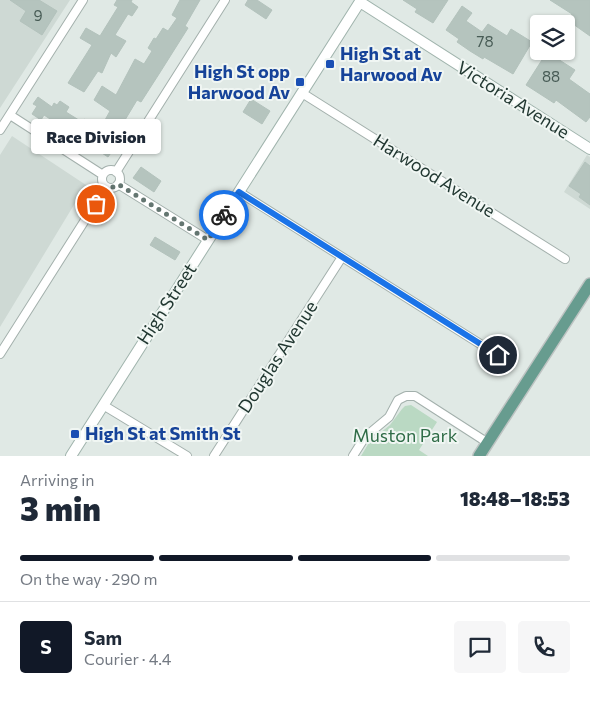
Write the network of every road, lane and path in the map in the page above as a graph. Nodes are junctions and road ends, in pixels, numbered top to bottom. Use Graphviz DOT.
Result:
graph roads {
  1 [pos="83,0"];
  2 [pos="225,0"];
  3 [pos="361,1"];
  4 [pos="302,93"];
  5 [pos="10,115"];
  6 [pos="0,130"];
  7 [pos="590,149"];
  8 [pos="116,172"];
  9 [pos="103,175"];
  10 [pos="118,184"];
  11 [pos="106,187"];
  12 [pos="239,192"];
  13 [pos="208,240"];
  14 [pos="342,257"];
  15 [pos="565,259"];
  16 [pos="590,284"];
  17 [pos="0,354"];
  18 [pos="504,359"];
  19 [pos="103,405"];
  20 [pos="488,442"];
  21 [pos="70,456"];
  22 [pos="187,456"];
  23 [pos="214,456"];
  24 [pos="354,456"];
  25 [pos="479,456"];
  1 -- 5 [label="street"];
  2 -- 8 [label="street"];
  3 -- 4 [label="street, High Street"];
  3 -- 7 [label="street, Victoria Avenue"];
  4 -- 12 [label="street, High Street"];
  4 -- 15 [label="street, Harwood Avenue"];
  5 -- 6 [label="street"];
  5 -- 9 [label="street"];
  8 -- 9 [label="street"];
  8 -- 10 [label="street"];
  9 -- 11 [label="street"];
  10 -- 11 [label="street"];
  10 -- 13 [label="street"];
  11 -- 17 [label="street"];
  12 -- 13 [label="street, High Street"];
  12 -- 14 [label="street"];
  13 -- 19 [label="street, High Street"];
  14 -- 18 [label="street"];
  14 -- 23 [label="street, Douglas Avenue"];
  16 -- 20 [label="main road"];
  19 -- 21 [label="street, High Street"];
  19 -- 22 [label="street"];
  20 -- 24 [label="street"];
  20 -- 25 [label="main road"];
}
